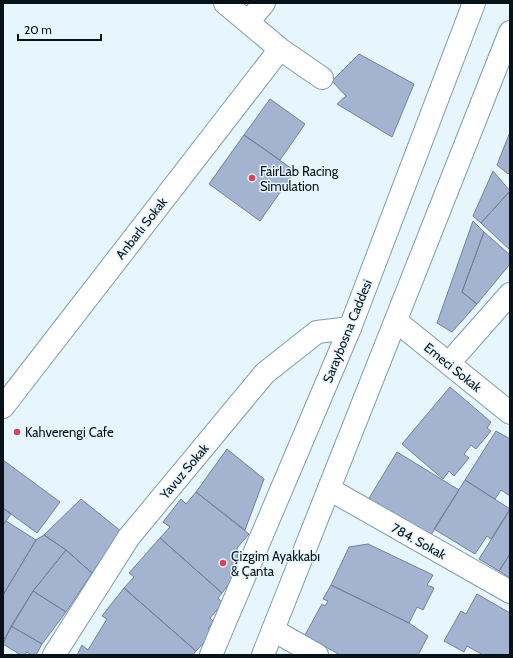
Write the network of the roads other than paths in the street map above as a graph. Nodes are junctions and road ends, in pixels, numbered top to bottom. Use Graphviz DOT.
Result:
graph roads {
  1 [pos="225,3"];
  2 [pos="264,3"];
  3 [pos="474,3"];
  4 [pos="248,22"];
  5 [pos="510,32"];
  6 [pos="280,49"];
  7 [pos="322,78"];
  8 [pos="510,294"];
  9 [pos="396,321"];
  10 [pos="350,328"];
  11 [pos="449,363"];
  12 [pos="3,407"];
  13 [pos="510,413"];
  14 [pos="329,489"];
  15 [pos="510,592"];
  16 [pos="273,630"];
  17 [pos="54,655"];
  18 [pos="211,655"];
  19 [pos="263,655"];
  20 [pos="317,655"];
  1 -- 4 [label="street"];
  2 -- 4 [label="street"];
  3 -- 10 [label="street, Saraybosna Caddesi"];
  4 -- 6 [label="street"];
  5 -- 9 [label="street"];
  6 -- 7 [label="street"];
  6 -- 12 [label="street, Anbarlı Sokak"];
  8 -- 11 [label="street"];
  9 -- 11 [label="street, Emeci Sokak"];
  9 -- 14 [label="street"];
  10 -- 17 [label="street, Yavuz Sokak"];
  10 -- 18 [label="street, Saraybosna Caddesi"];
  11 -- 13 [label="street, Emeci Sokak"];
  14 -- 15 [label="street, 784. Sokak"];
  14 -- 16 [label="street"];
  16 -- 19 [label="street"];
  16 -- 20 [label="street"];
}
